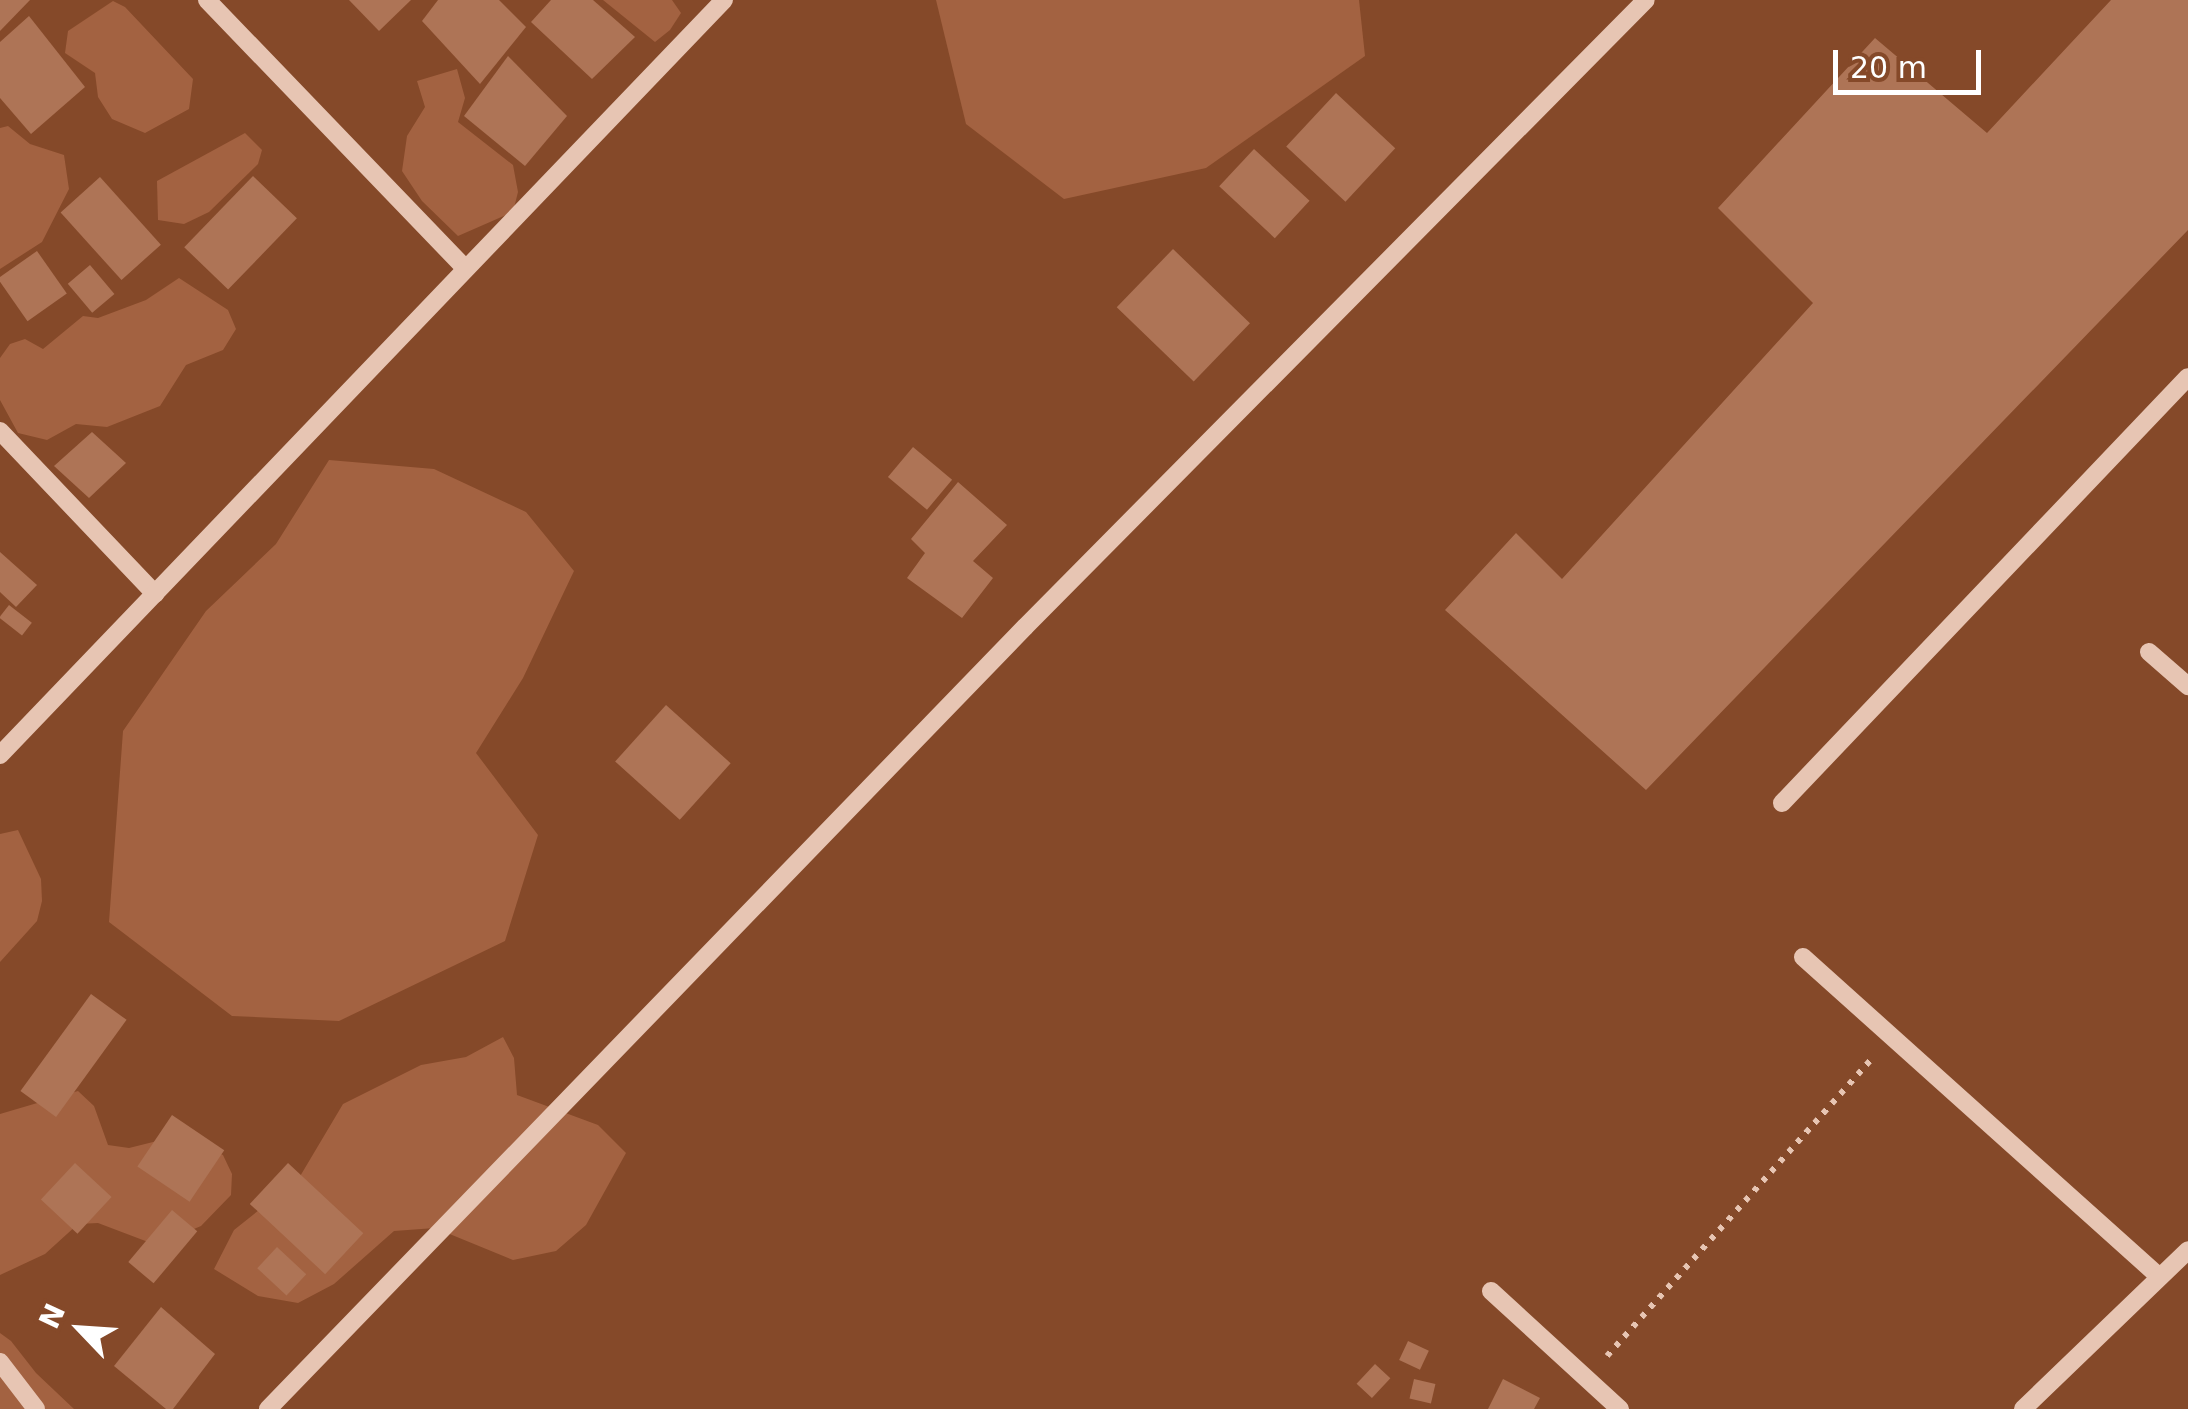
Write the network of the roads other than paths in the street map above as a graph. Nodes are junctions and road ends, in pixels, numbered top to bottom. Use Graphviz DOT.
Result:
graph roads {
  1 [pos="207,0"];
  2 [pos="724,0"];
  3 [pos="1646,0"];
  4 [pos="466,270"];
  5 [pos="2188,377"];
  6 [pos="0,431"];
  7 [pos="156,594"];
  8 [pos="2149,652"];
  9 [pos="2188,686"];
  10 [pos="0,756"];
  11 [pos="1782,804"];
  12 [pos="1803,957"];
  13 [pos="2188,1250"];
  14 [pos="2159,1276"];
  15 [pos="1492,1291"];
  16 [pos="0,1362"];
  17 [pos="36,1409"];
  18 [pos="268,1409"];
  19 [pos="1620,1409"];
  20 [pos="2023,1409"];
  1 -- 4 [label="street"];
  2 -- 4 [label="street"];
  3 -- 18 [label="street"];
  4 -- 7 [label="street"];
  5 -- 11 [label="street"];
  6 -- 7 [label="street"];
  7 -- 10 [label="street"];
  8 -- 9 [label="street"];
  12 -- 14 [label="street"];
  13 -- 14 [label="street"];
  14 -- 20 [label="street"];
  15 -- 19 [label="street"];
  16 -- 17 [label="street"];
}
